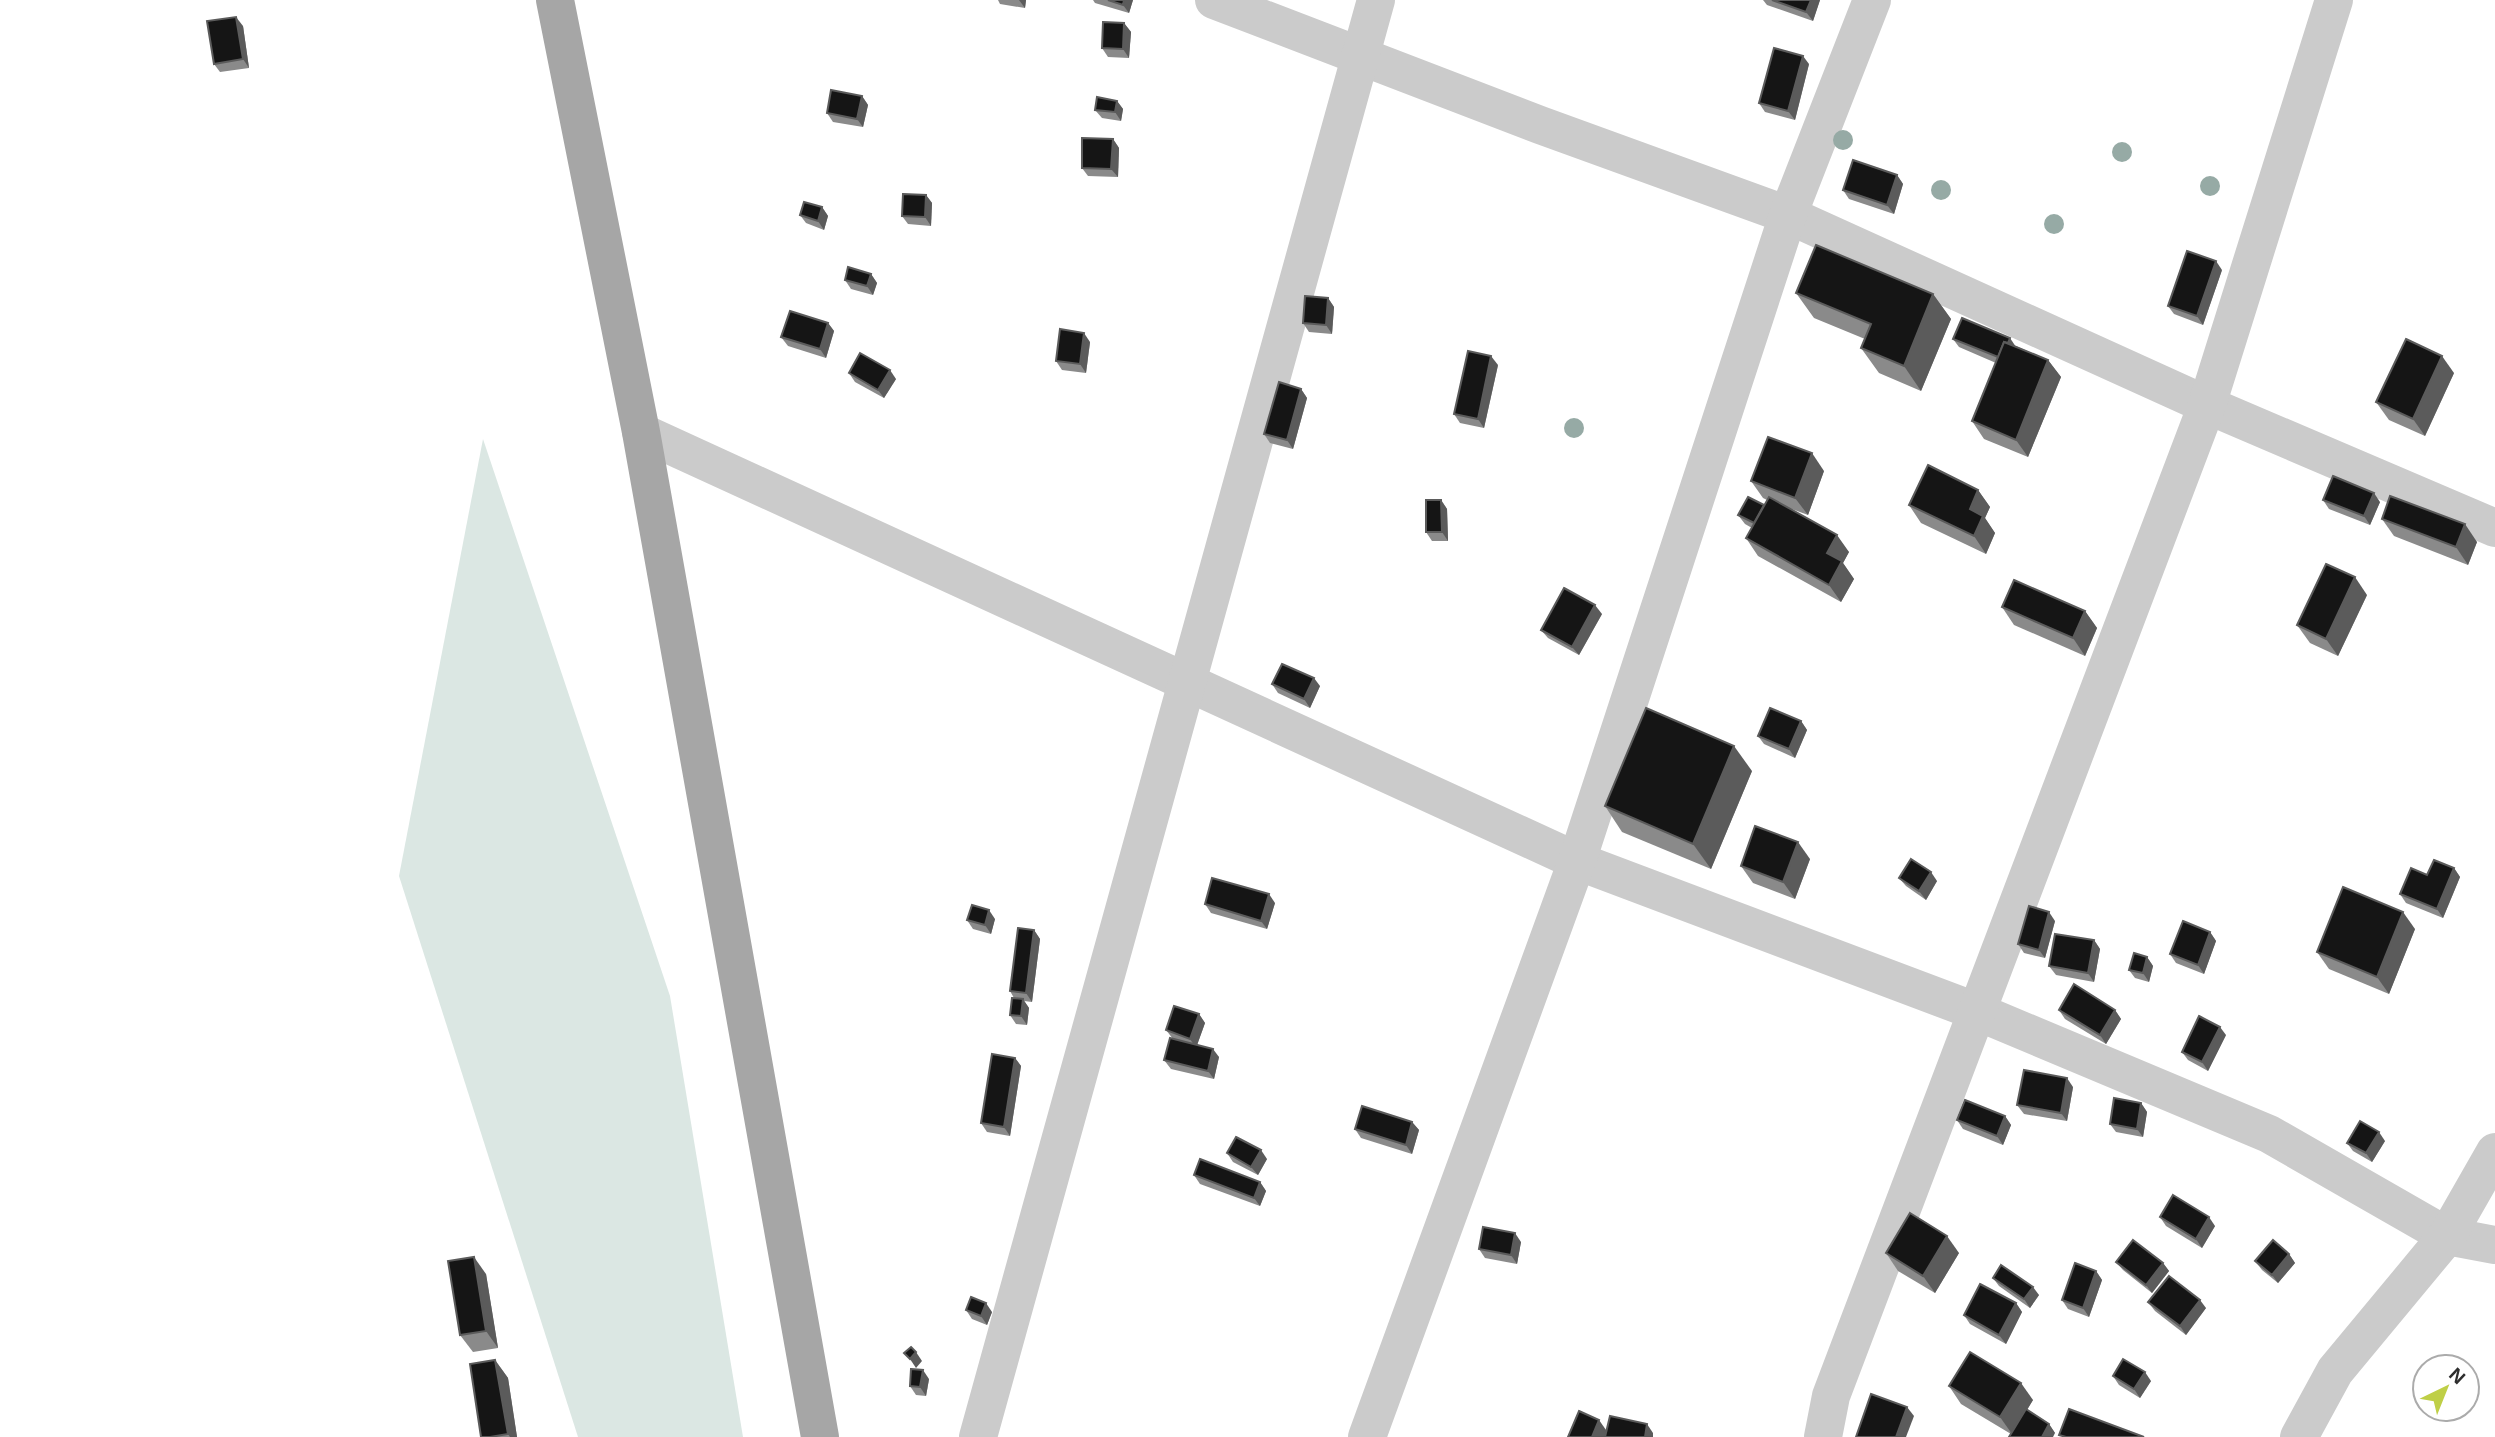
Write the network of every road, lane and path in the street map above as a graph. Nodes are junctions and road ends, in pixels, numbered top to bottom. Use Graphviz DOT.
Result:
graph roads {
  1 [pos="555,0"];
  2 [pos="1214,0"];
  3 [pos="1376,0"];
  4 [pos="1872,0"];
  5 [pos="2334,0"];
  6 [pos="1359,54"];
  7 [pos="1787,215"];
  8 [pos="2207,405"];
  9 [pos="641,432"];
  10 [pos="2495,528"];
  11 [pos="1186,682"];
  12 [pos="1577,861"];
  13 [pos="1978,1012"];
  14 [pos="2495,1152"];
  15 [pos="2447,1236"];
  16 [pos="2495,1245"];
  17 [pos="820,1437"];
  18 [pos="978,1437"];
  19 [pos="1367,1437"];
  20 [pos="1823,1437"];
  21 [pos="2299,1437"];
  1 -- 9 [label="main road"];
  2 -- 6 [label="street"];
  3 -- 6 [label="street"];
  4 -- 7 [label="street"];
  5 -- 8 [label="street"];
  6 -- 7 [label="street"];
  6 -- 11 [label="street"];
  7 -- 8 [label="street"];
  7 -- 12 [label="street"];
  8 -- 10 [label="street"];
  8 -- 13 [label="street"];
  9 -- 11 [label="street"];
  9 -- 17 [label="main road"];
  11 -- 12 [label="street"];
  11 -- 18 [label="street"];
  12 -- 13 [label="street"];
  12 -- 19 [label="street"];
  13 -- 15 [label="street"];
  13 -- 20 [label="street"];
  14 -- 15 [label="street"];
  15 -- 16 [label="street"];
  15 -- 21 [label="street"];
}
